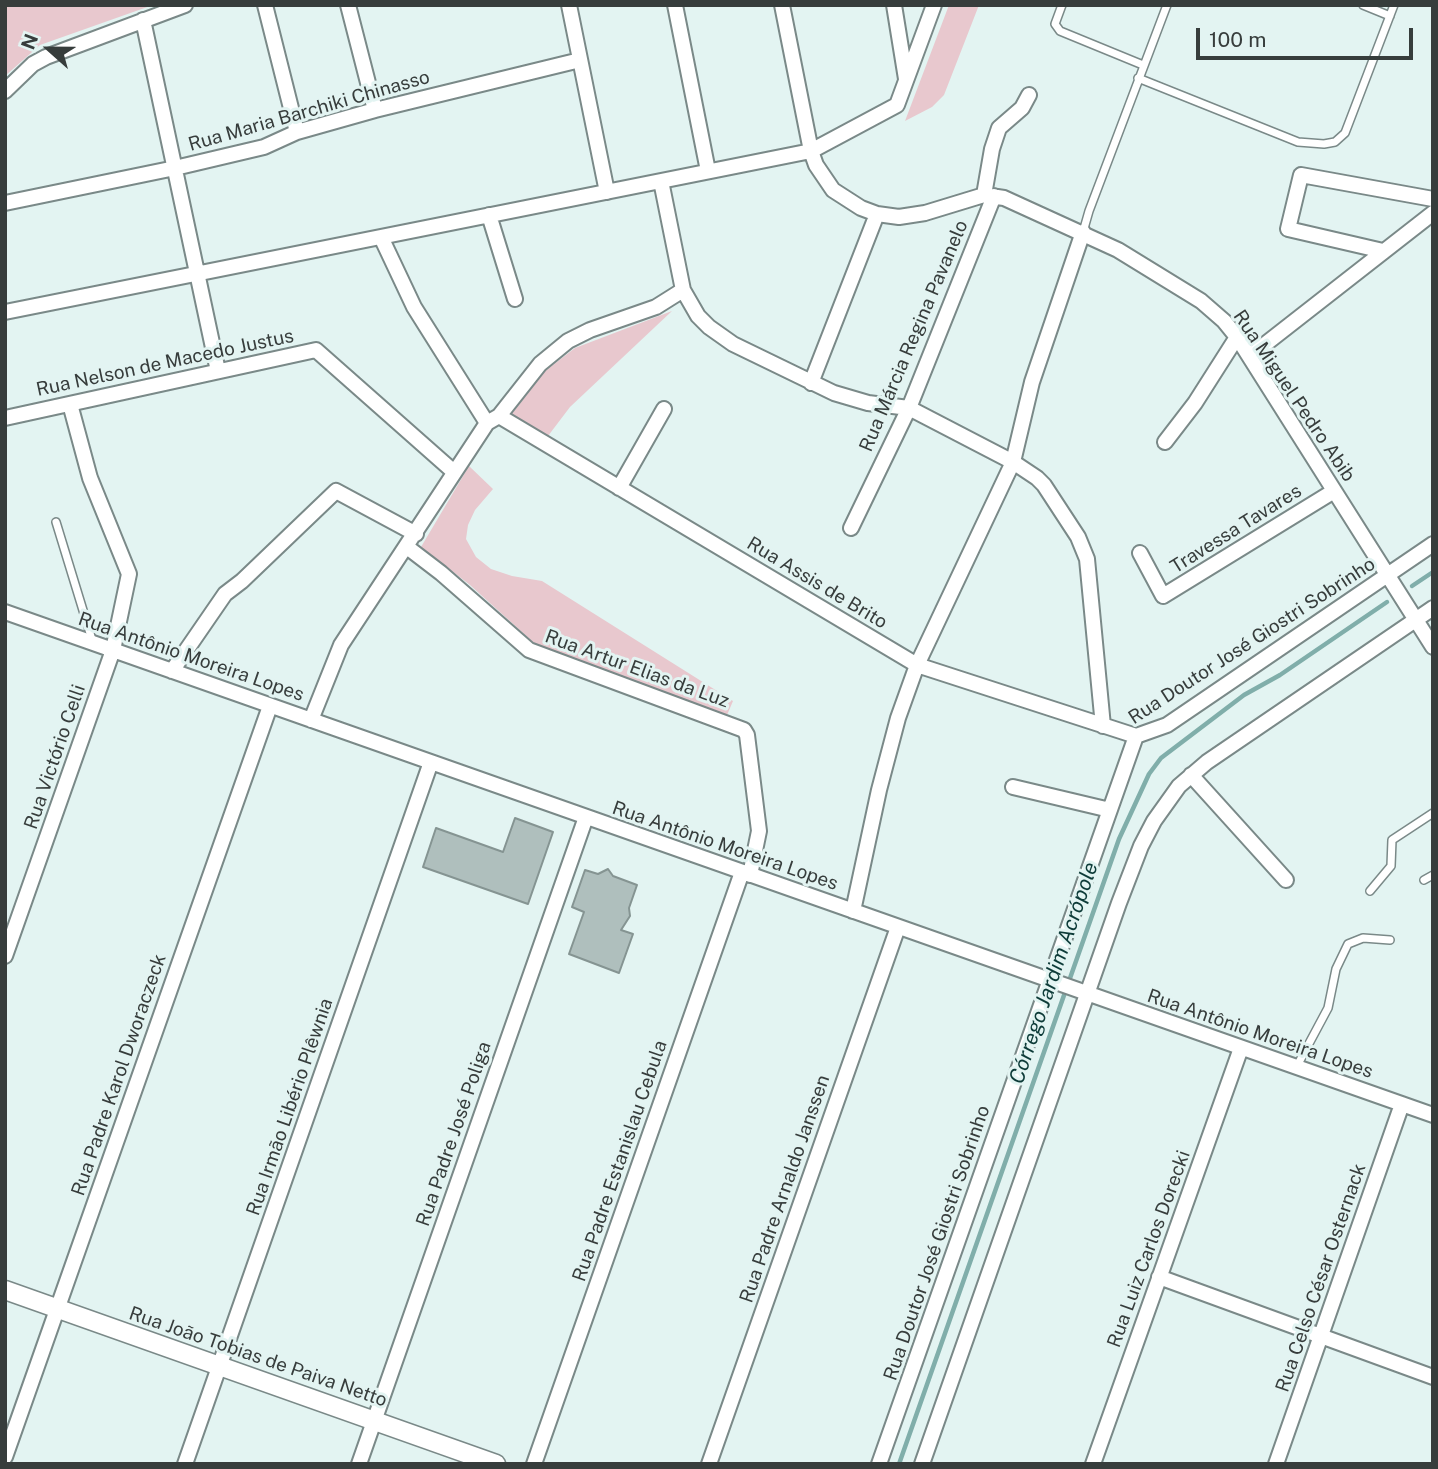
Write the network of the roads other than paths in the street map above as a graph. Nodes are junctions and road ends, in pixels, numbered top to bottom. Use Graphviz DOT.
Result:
graph roads {
  1 [pos="185,5"];
  2 [pos="265,5"];
  3 [pos="348,5"];
  4 [pos="569,5"];
  5 [pos="674,5"];
  6 [pos="782,5"];
  7 [pos="894,5"];
  8 [pos="934,5"];
  9 [pos="1062,5"];
  10 [pos="1167,5"];
  11 [pos="1363,5"];
  12 [pos="1394,5"];
  13 [pos="1390,16"];
  14 [pos="143,20"];
  15 [pos="580,60"];
  16 [pos="1143,65"];
  17 [pos="1138,78"];
  18 [pos="906,80"];
  19 [pos="5,90"];
  20 [pos="1028,95"];
  21 [pos="375,110"];
  22 [pos="298,132"];
  23 [pos="811,151"];
  24 [pos="175,168"];
  25 [pos="708,171"];
  26 [pos="661,181"];
  27 [pos="607,192"];
  28 [pos="989,196"];
  29 [pos="1433,199"];
  30 [pos="5,203"];
  31 [pos="1433,213"];
  32 [pos="877,214"];
  33 [pos="489,215"];
  34 [pos="1083,232"];
  35 [pos="381,237"];
  36 [pos="1383,251"];
  37 [pos="197,274"];
  38 [pos="683,290"];
  39 [pos="514,299"];
  40 [pos="5,312"];
  41 [pos="1237,337"];
  42 [pos="1250,356"];
  43 [pos="218,372"];
  44 [pos="811,383"];
  45 [pos="70,404"];
  46 [pos="909,408"];
  47 [pos="664,410"];
  48 [pos="5,418"];
  49 [pos="493,420"];
  50 [pos="1165,443"];
  51 [pos="1013,462"];
  52 [pos="454,472"];
  53 [pos="619,488"];
  54 [pos="1334,491"];
  55 [pos="56,522"];
  56 [pos="850,528"];
  57 [pos="416,534"];
  58 [pos="1433,544"];
  59 [pos="407,547"];
  60 [pos="1140,553"];
  61 [pos="1387,575"];
  62 [pos="1433,608"];
  63 [pos="5,612"];
  64 [pos="1416,620"];
  65 [pos="93,643"];
  66 [pos="1433,647"];
  67 [pos="113,650"];
  68 [pos="917,666"];
  69 [pos="172,671"];
  70 [pos="270,706"];
  71 [pos="311,720"];
  72 [pos="1103,726"];
  73 [pos="1136,736"];
  74 [pos="431,762"];
  75 [pos="1191,775"];
  76 [pos="1013,787"];
  77 [pos="1110,810"];
  78 [pos="1433,813"];
  79 [pos="586,817"];
  80 [pos="746,873"];
  81 [pos="1433,875"];
  82 [pos="1286,880"];
  83 [pos="1424,880"];
  84 [pos="1370,891"];
  85 [pos="853,911"];
  86 [pos="898,927"];
  87 [pos="1390,940"];
  88 [pos="5,956"];
  89 [pos="1050,980"];
  90 [pos="1088,994"];
  91 [pos="1241,1048"];
  92 [pos="1296,1067"];
  93 [pos="1402,1104"];
  94 [pos="1433,1115"];
  95 [pos="1159,1277"];
  96 [pos="5,1290"];
  97 [pos="57,1309"];
  98 [pos="1321,1336"];
  99 [pos="219,1366"];
  100 [pos="1433,1377"];
  101 [pos="374,1420"];
  102 [pos="5,1457"];
  103 [pos="1097,1462"];
  104 [pos="185,1464"];
  105 [pos="359,1464"];
  106 [pos="496,1464"];
  107 [pos="534,1464"];
  108 [pos="709,1464"];
  109 [pos="879,1464"];
  110 [pos="922,1464"];
  111 [pos="1276,1464"];
  1 -- 14 [label="street"];
  2 -- 22 [label="street"];
  3 -- 21 [label="street"];
  4 -- 15 [label="street"];
  5 -- 25 [label="street"];
  6 -- 23 [label="street"];
  7 -- 18 [label="street"];
  8 -- 18 [label="street"];
  9 -- 16 [label="lane"];
  10 -- 16 [label="lane"];
  11 -- 13 [label="lane"];
  12 -- 13 [label="lane"];
  13 -- 17 [label="lane"];
  14 -- 19 [label="street"];
  14 -- 24 [label="street"];
  15 -- 21 [label="street, Rua Maria Barchiki Chinasso"];
  15 -- 27 [label="street"];
  16 -- 17 [label="lane"];
  17 -- 34 [label="lane"];
  18 -- 23 [label="street"];
  20 -- 28 [label="street, Rua Márcia Regina Pavanelo"];
  21 -- 22 [label="street, Rua Maria Barchiki Chinasso"];
  22 -- 24 [label="street, Rua Maria Barchiki Chinasso"];
  23 -- 25 [label="street"];
  23 -- 32 [label="street"];
  24 -- 30 [label="street, Rua Maria Barchiki Chinasso"];
  24 -- 37 [label="street"];
  25 -- 26 [label="street"];
  26 -- 27 [label="street"];
  26 -- 38 [label="street"];
  27 -- 33 [label="street"];
  28 -- 32 [label="street"];
  28 -- 34 [label="street, Rua Miguel Pedro Abib"];
  28 -- 46 [label="street, Rua Márcia Regina Pavanelo"];
  29 -- 36 [label="street"];
  31 -- 36 [label="street"];
  32 -- 44 [label="street"];
  33 -- 35 [label="street"];
  33 -- 39 [label="street"];
  34 -- 41 [label="street, Rua Miguel Pedro Abib"];
  34 -- 51 [label="street"];
  35 -- 37 [label="street"];
  35 -- 49 [label="street, Rua Assis de Brito"];
  36 -- 42 [label="street"];
  37 -- 40 [label="street"];
  37 -- 43 [label="street"];
  38 -- 44 [label="street"];
  38 -- 49 [label="street"];
  41 -- 42 [label="street, Rua Miguel Pedro Abib"];
  41 -- 50 [label="street"];
  42 -- 54 [label="street, Rua Miguel Pedro Abib"];
  43 -- 45 [label="street, Rua Nelson de Macedo Justus"];
  43 -- 52 [label="street, Rua Nelson de Macedo Justus"];
  44 -- 46 [label="street"];
  45 -- 48 [label="street, Rua Nelson de Macedo Justus"];
  45 -- 67 [label="street, Rua Victório Celli"];
  46 -- 51 [label="street"];
  46 -- 56 [label="street, Rua Márcia Regina Pavanelo"];
  47 -- 53 [label="street"];
  49 -- 52 [label="street"];
  49 -- 53 [label="street, Rua Assis de Brito"];
  51 -- 68 [label="street"];
  51 -- 72 [label="street"];
  52 -- 57 [label="street"];
  53 -- 68 [label="street, Rua Assis de Brito"];
  54 -- 60 [label="street, Travessa Tavares"];
  54 -- 61 [label="street, Rua Miguel Pedro Abib"];
  55 -- 65 [label="lane"];
  57 -- 59 [label="street"];
  57 -- 69 [label="street"];
  58 -- 61 [label="street, Rua Doutor José Giostri Sobrinho"];
  59 -- 71 [label="street"];
  59 -- 80 [label="street, Rua Artur Elias da Luz"];
  61 -- 64 [label="street, Rua Miguel Pedro Abib"];
  61 -- 73 [label="street, Rua Doutor José Giostri Sobrinho"];
  62 -- 64 [label="street"];
  63 -- 65 [label="street, Rua Antônio Moreira Lopes"];
  64 -- 66 [label="street, Rua Miguel Pedro Abib"];
  64 -- 75 [label="street"];
  65 -- 67 [label="street, Rua Antônio Moreira Lopes"];
  67 -- 69 [label="street, Rua Antônio Moreira Lopes"];
  67 -- 88 [label="street, Rua Victório Celli"];
  68 -- 72 [label="street, Rua Assis de Brito"];
  68 -- 85 [label="street"];
  69 -- 70 [label="street, Rua Antônio Moreira Lopes"];
  70 -- 71 [label="street, Rua Antônio Moreira Lopes"];
  70 -- 97 [label="street, Rua Padre Karol Dworaczeck"];
  71 -- 74 [label="street, Rua Antônio Moreira Lopes"];
  72 -- 73 [label="street, Rua Assis de Brito"];
  73 -- 77 [label="street, Rua Doutor José Giostri Sobrinho"];
  74 -- 79 [label="street, Rua Antônio Moreira Lopes"];
  74 -- 99 [label="street, Rua Irmão Libério Plêwnia"];
  75 -- 82 [label="street"];
  75 -- 90 [label="street"];
  76 -- 77 [label="street"];
  77 -- 89 [label="street, Rua Doutor José Giostri Sobrinho"];
  78 -- 84 [label="lane"];
  79 -- 80 [label="street, Rua Antônio Moreira Lopes"];
  79 -- 101 [label="street, Rua Padre José Poliga"];
  80 -- 85 [label="street, Rua Antônio Moreira Lopes"];
  80 -- 107 [label="street, Rua Padre Estanislau Cebula"];
  81 -- 83 [label="lane"];
  85 -- 86 [label="street, Rua Antônio Moreira Lopes"];
  86 -- 89 [label="street, Rua Antônio Moreira Lopes"];
  86 -- 108 [label="street, Rua Padre Arnaldo Janssen"];
  87 -- 92 [label="lane"];
  89 -- 90 [label="street, Rua Antônio Moreira Lopes"];
  89 -- 109 [label="street, Rua Doutor José Giostri Sobrinho"];
  90 -- 91 [label="street, Rua Antônio Moreira Lopes"];
  90 -- 110 [label="street"];
  91 -- 92 [label="street, Rua Antônio Moreira Lopes"];
  91 -- 95 [label="street, Rua Luiz Carlos Dorecki"];
  92 -- 93 [label="street, Rua Antônio Moreira Lopes"];
  93 -- 94 [label="street, Rua Antônio Moreira Lopes"];
  93 -- 98 [label="street, Rua Celso César Osternack"];
  95 -- 98 [label="street"];
  95 -- 103 [label="street, Rua Luiz Carlos Dorecki"];
  96 -- 97 [label="street, Rua João Tobias de Paiva Netto"];
  97 -- 99 [label="street, Rua João Tobias de Paiva Netto"];
  97 -- 102 [label="street, Rua Padre Karol Dworaczeck"];
  98 -- 100 [label="street"];
  98 -- 111 [label="street, Rua Celso César Osternack"];
  99 -- 101 [label="street, Rua João Tobias de Paiva Netto"];
  99 -- 104 [label="street, Rua Irmão Libério Plêwnia"];
  101 -- 105 [label="street, Rua Padre José Poliga"];
  101 -- 106 [label="street, Rua João Tobias de Paiva Netto"];
}
